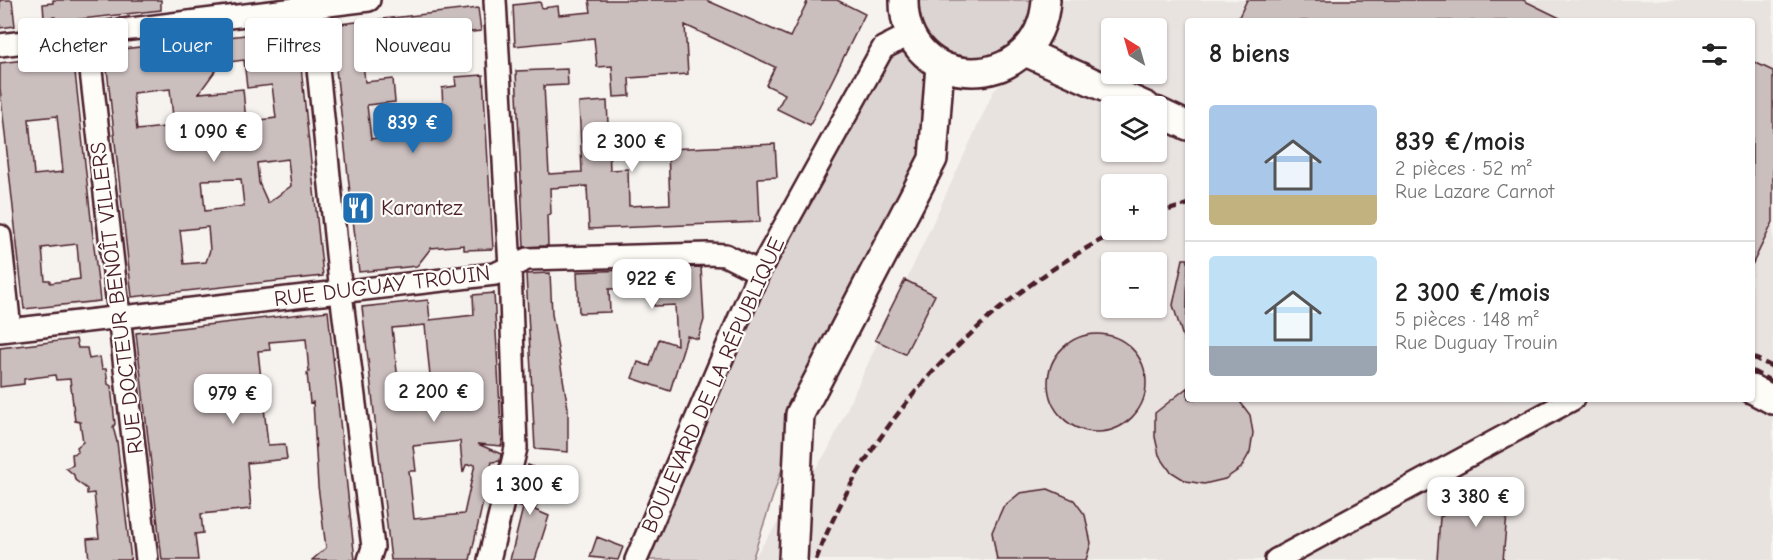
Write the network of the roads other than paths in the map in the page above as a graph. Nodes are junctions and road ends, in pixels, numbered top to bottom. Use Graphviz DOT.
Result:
graph roads {
  1 [pos="369,0"];
  2 [pos="495,0"];
  3 [pos="904,0"];
  4 [pos="1046,0"];
  5 [pos="311,4"];
  6 [pos="128,30"];
  7 [pos="909,35"];
  8 [pos="18,43"];
  9 [pos="0,45"];
  10 [pos="1024,52"];
  11 [pos="940,65"];
  12 [pos="91,72"];
  13 [pos="1123,96"];
  14 [pos="1167,116"];
  15 [pos="1185,125"];
  16 [pos="0,236"];
  17 [pos="510,268"];
  18 [pos="759,272"];
  19 [pos="341,293"];
  20 [pos="118,316"];
  21 [pos="5,330"];
  22 [pos="1755,391"];
  23 [pos="1773,400"];
  24 [pos="1567,402"];
  25 [pos="147,560"];
  26 [pos="369,560"];
  27 [pos="489,560"];
  28 [pos="636,560"];
  29 [pos="793,560"];
  30 [pos="1276,560"];
  1 -- 5 [label="street"];
  2 -- 17 [label="street"];
  3 -- 7 [label="street"];
  4 -- 10 [label="street"];
  5 -- 6 [label="street"];
  5 -- 19 [label="street"];
  7 -- 11 [label="street"];
  7 -- 18 [label="street, BOULEVARD DE LA RÉPUBLIQUE"];
  8 -- 9 [label="street"];
  10 -- 11 [label="street"];
  10 -- 13 [label="street"];
  11 -- 29 [label="street"];
  12 -- 20 [label="street, RUE DOCTEUR BENOÎT VILLERS"];
  14 -- 15 [label="street"];
  16 -- 21 [label="street"];
  17 -- 18 [label="street, RUE DUGUAY TROUIN"];
  17 -- 19 [label="street, RUE DUGUAY TROUIN"];
  17 -- 27 [label="street"];
  18 -- 28 [label="street, BOULEVARD DE LA RÉPUBLIQUE"];
  19 -- 20 [label="street, RUE DUGUAY TROUIN"];
  19 -- 26 [label="street"];
  20 -- 21 [label="street, RUE DUGUAY TROUIN"];
  20 -- 25 [label="street, RUE DOCTEUR BENOÎT VILLERS"];
  22 -- 23 [label="street"];
  24 -- 30 [label="street"];
}
